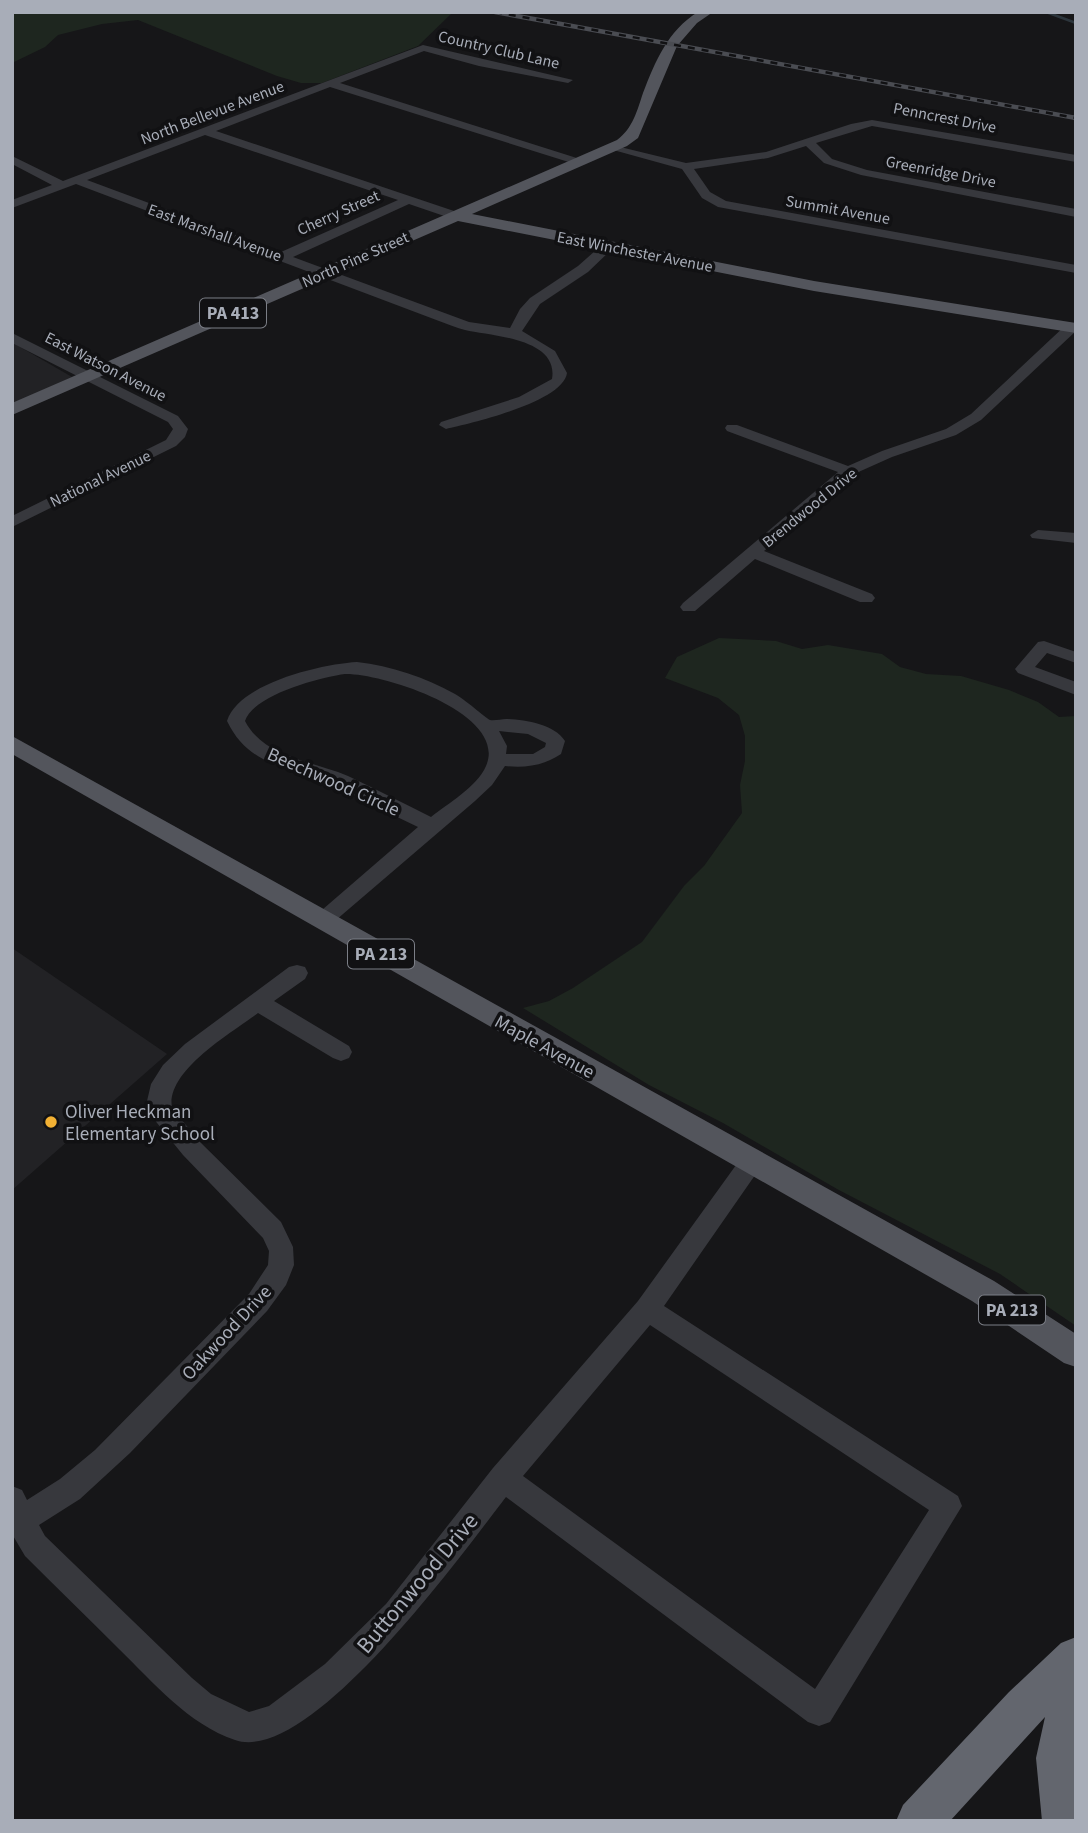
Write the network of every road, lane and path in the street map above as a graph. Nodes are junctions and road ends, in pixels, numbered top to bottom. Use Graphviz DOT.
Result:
graph roads {
  1 [pos="707,12"];
  2 [pos="422,48"];
  3 [pos="568,80"];
  4 [pos="329,83"];
  5 [pos="206,131"];
  6 [pos="808,142"];
  7 [pos="612,148"];
  8 [pos="12,159"];
  9 [pos="1076,159"];
  10 [pos="579,162"];
  11 [pos="686,167"];
  12 [pos="77,180"];
  13 [pos="62,185"];
  14 [pos="408,200"];
  15 [pos="12,204"];
  16 [pos="1076,214"];
  17 [pos="453,215"];
  18 [pos="608,246"];
  19 [pos="282,257"];
  20 [pos="1076,269"];
  21 [pos="323,273"];
  22 [pos="1070,323"];
  23 [pos="514,333"];
  24 [pos="12,337"];
  25 [pos="87,377"];
  26 [pos="12,410"];
  27 [pos="446,425"];
  28 [pos="732,428"];
  29 [pos="181,429"];
  30 [pos="849,471"];
  31 [pos="12,522"];
  32 [pos="1038,535"];
  33 [pos="1076,538"];
  34 [pos="754,553"];
  35 [pos="866,598"];
  36 [pos="689,607"];
  37 [pos="1076,658"];
  38 [pos="1076,689"];
  39 [pos="487,726"];
  40 [pos="12,744"];
  41 [pos="498,759"];
  42 [pos="432,826"];
  43 [pos="322,921"];
  44 [pos="297,973"];
  45 [pos="259,1003"];
  46 [pos="341,1052"];
  47 [pos="752,1161"];
  48 [pos="648,1309"];
  49 [pos="1076,1352"];
  50 [pos="503,1478"];
  51 [pos="15,1513"];
  52 [pos="1076,1658"];
  53 [pos="1076,1698"];
  54 [pos="919,1821"];
  55 [pos="1065,1821"];
  1 -- 7 [label="main road, North Pine Street / PA 413"];
  2 -- 3 [label="street, Country Club Lane"];
  2 -- 4 [label="street, North Bellevue Avenue"];
  4 -- 5 [label="street, North Bellevue Avenue"];
  4 -- 10 [label="street"];
  5 -- 12 [label="street, North Bellevue Avenue"];
  5 -- 14 [label="street, East Winchester Avenue"];
  6 -- 9 [label="street, Penncrest Drive"];
  6 -- 11 [label="street, Penncrest Drive"];
  6 -- 16 [label="street, Greenridge Drive"];
  7 -- 10 [label="main road, North Pine Street / PA 413"];
  7 -- 11 [label="street"];
  8 -- 13 [label="street"];
  10 -- 17 [label="main road, North Pine Street / PA 413"];
  11 -- 20 [label="street, Summit Avenue"];
  12 -- 13 [label="street, North Bellevue Avenue"];
  12 -- 19 [label="street, East Marshall Avenue"];
  13 -- 15 [label="street, North Bellevue Avenue"];
  14 -- 17 [label="street, East Winchester Avenue"];
  14 -- 19 [label="street, Cherry Street"];
  17 -- 18 [label="main road, East Winchester Avenue"];
  17 -- 21 [label="main road, North Pine Street / PA 413"];
  18 -- 22 [label="main road, East Winchester Avenue"];
  18 -- 23 [label="street"];
  19 -- 21 [label="street, East Marshall Avenue"];
  21 -- 23 [label="street, East Marshall Avenue"];
  21 -- 25 [label="main road, North Pine Street / PA 413"];
  22 -- 30 [label="street, Brendwood Drive"];
  23 -- 27 [label="street"];
  24 -- 25 [label="street, East Watson Avenue"];
  25 -- 26 [label="main road, North Pine Street / PA 413"];
  25 -- 29 [label="street, East Watson Avenue"];
  28 -- 30 [label="street"];
  29 -- 31 [label="street, National Avenue"];
  30 -- 34 [label="street, Brendwood Drive"];
  32 -- 33 [label="street"];
  34 -- 35 [label="street"];
  34 -- 36 [label="street, Brendwood Drive"];
  37 -- 38 [label="street"];
  39 -- 41 [label="street"];
  39 -- 41 [label="street"];
  39 -- 42 [label="street, Beechwood Circle"];
  40 -- 43 [label="main road, Maple Avenue / PA 213"];
  41 -- 42 [label="street"];
  42 -- 43 [label="street"];
  43 -- 47 [label="main road, Maple Avenue / PA 213"];
  44 -- 45 [label="street, Oakwood Drive"];
  45 -- 46 [label="street"];
  45 -- 51 [label="street, Oakwood Drive"];
  47 -- 48 [label="street, Buttonwood Drive"];
  47 -- 49 [label="main road, Maple Avenue / PA 213"];
  48 -- 50 [label="street, Buttonwood Drive"];
  48 -- 50 [label="street"];
  50 -- 51 [label="street, Buttonwood Drive"];
  52 -- 54 [label="highway"];
  53 -- 55 [label="highway"];
}
